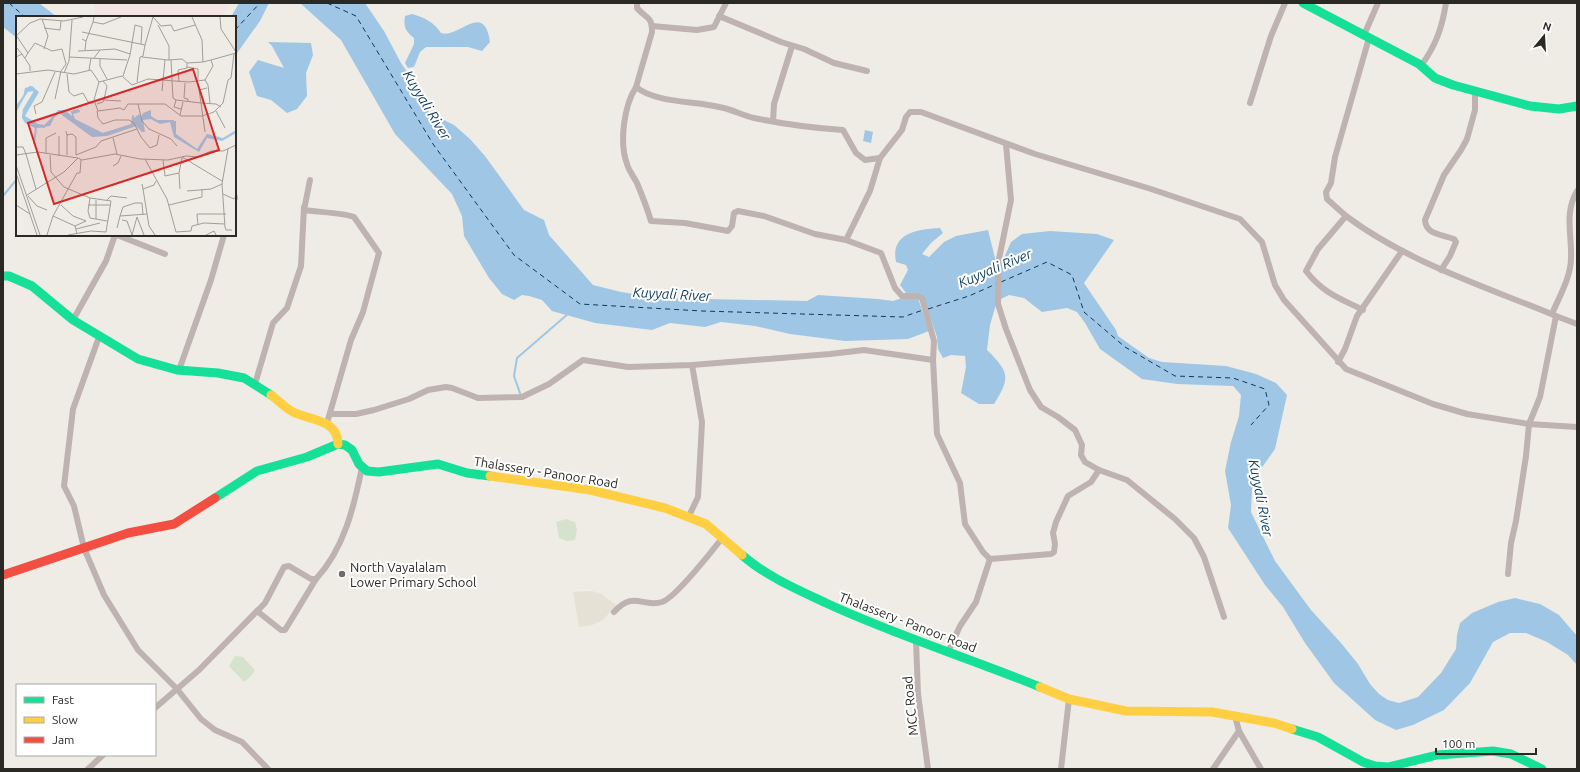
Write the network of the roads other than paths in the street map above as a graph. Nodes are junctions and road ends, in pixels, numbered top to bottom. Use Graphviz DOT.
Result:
graph roads {
  1 [pos="637,3"];
  2 [pos="726,3"];
  3 [pos="1285,3"];
  4 [pos="1303,3"];
  5 [pos="1378,3"];
  6 [pos="1446,3"];
  7 [pos="719,16"];
  8 [pos="652,26"];
  9 [pos="1366,37"];
  10 [pos="792,46"];
  11 [pos="1422,66"];
  12 [pos="867,71"];
  13 [pos="636,87"];
  14 [pos="1476,92"];
  15 [pos="1250,103"];
  16 [pos="1577,106"];
  17 [pos="773,121"];
  18 [pos="1006,144"];
  19 [pos="880,158"];
  20 [pos="310,180"];
  21 [pos="1577,191"];
  22 [pos="305,194"];
  23 [pos="304,210"];
  24 [pos="1346,216"];
  25 [pos="116,236"];
  26 [pos="119,236"];
  27 [pos="224,236"];
  28 [pos="846,240"];
  29 [pos="1402,252"];
  30 [pos="165,254"];
  31 [pos="1441,270"];
  32 [pos="3,276"];
  33 [pos="1362,310"];
  34 [pos="1554,315"];
  35 [pos="73,320"];
  36 [pos="1577,324"];
  37 [pos="99,337"];
  38 [pos="932,360"];
  39 [pos="1338,362"];
  40 [pos="692,365"];
  41 [pos="179,370"];
  42 [pos="254,384"];
  43 [pos="330,414"];
  44 [pos="326,423"];
  45 [pos="1529,424"];
  46 [pos="1577,427"];
  47 [pos="338,444"];
  48 [pos="362,467"];
  49 [pos="1099,470"];
  50 [pos="689,516"];
  51 [pos="723,537"];
  52 [pos="84,548"];
  53 [pos="990,559"];
  54 [pos="3,574"];
  55 [pos="1508,574"];
  56 [pos="316,579"];
  57 [pos="257,611"];
  58 [pos="614,612"];
  59 [pos="1224,617"];
  60 [pos="916,640"];
  61 [pos="948,652"];
  62 [pos="177,689"];
  63 [pos="1069,698"];
  64 [pos="156,707"];
  65 [pos="1235,716"];
  66 [pos="1239,731"];
  67 [pos="102,756"];
  68 [pos="88,769"];
  69 [pos="268,769"];
  70 [pos="928,769"];
  71 [pos="1061,769"];
  72 [pos="1213,769"];
  73 [pos="1261,769"];
  74 [pos="1542,769"];
  1 -- 8 [label="street"];
  2 -- 7 [label="street"];
  3 -- 15 [label="street"];
  4 -- 9 [label="main road"];
  5 -- 9 [label="street"];
  6 -- 11 [label="street"];
  7 -- 8 [label="street"];
  7 -- 10 [label="street"];
  8 -- 13 [label="street"];
  9 -- 11 [label="main road"];
  9 -- 24 [label="street"];
  10 -- 12 [label="street"];
  10 -- 17 [label="street"];
  11 -- 14 [label="main road"];
  13 -- 17 [label="street"];
  13 -- 28 [label="street"];
  14 -- 16 [label="main road"];
  14 -- 31 [label="street"];
  17 -- 19 [label="street"];
  18 -- 19 [label="street"];
  18 -- 39 [label="street"];
  18 -- 49 [label="street"];
  19 -- 28 [label="street"];
  20 -- 23 [label="street"];
  21 -- 34 [label="street"];
  22 -- 23 [label="street"];
  23 -- 42 [label="street"];
  23 -- 43 [label="street"];
  24 -- 29 [label="street"];
  24 -- 33 [label="street"];
  25 -- 35 [label="street"];
  26 -- 30 [label="street"];
  27 -- 41 [label="street"];
  28 -- 38 [label="street"];
  29 -- 31 [label="street"];
  29 -- 33 [label="street"];
  31 -- 34 [label="street"];
  32 -- 35 [label="main road"];
  33 -- 39 [label="street"];
  34 -- 36 [label="street"];
  34 -- 45 [label="street"];
  35 -- 37 [label="main road"];
  37 -- 41 [label="main road"];
  37 -- 52 [label="street"];
  38 -- 40 [label="street"];
  38 -- 53 [label="street"];
  39 -- 45 [label="street"];
  40 -- 43 [label="street"];
  40 -- 50 [label="street"];
  41 -- 42 [label="main road"];
  42 -- 44 [label="main road"];
  43 -- 44 [label="street"];
  44 -- 47 [label="main road"];
  45 -- 46 [label="street"];
  45 -- 55 [label="street"];
  47 -- 48 [label="main road"];
  47 -- 52 [label="main road"];
  48 -- 50 [label="main road, Thalassery - Panoor Road"];
  48 -- 56 [label="street"];
  49 -- 53 [label="street"];
  49 -- 59 [label="street"];
  50 -- 51 [label="main road, Thalassery - Panoor Road"];
  51 -- 58 [label="street"];
  51 -- 60 [label="main road, Thalassery - Panoor Road"];
  52 -- 54 [label="main road"];
  52 -- 62 [label="street"];
  53 -- 61 [label="street"];
  56 -- 57 [label="street"];
  56 -- 57 [label="street"];
  57 -- 62 [label="street"];
  60 -- 61 [label="main road, Thalassery - Panoor Road"];
  60 -- 70 [label="street, MCC Road"];
  61 -- 63 [label="main road, Thalassery - Panoor Road"];
  62 -- 64 [label="street"];
  62 -- 69 [label="street"];
  63 -- 65 [label="main road, Thalassery - Panoor Road"];
  63 -- 71 [label="street"];
  65 -- 66 [label="street"];
  65 -- 74 [label="main road, Thalassery - Panoor Road"];
  66 -- 72 [label="street"];
  66 -- 73 [label="street"];
  67 -- 68 [label="street"];
}
